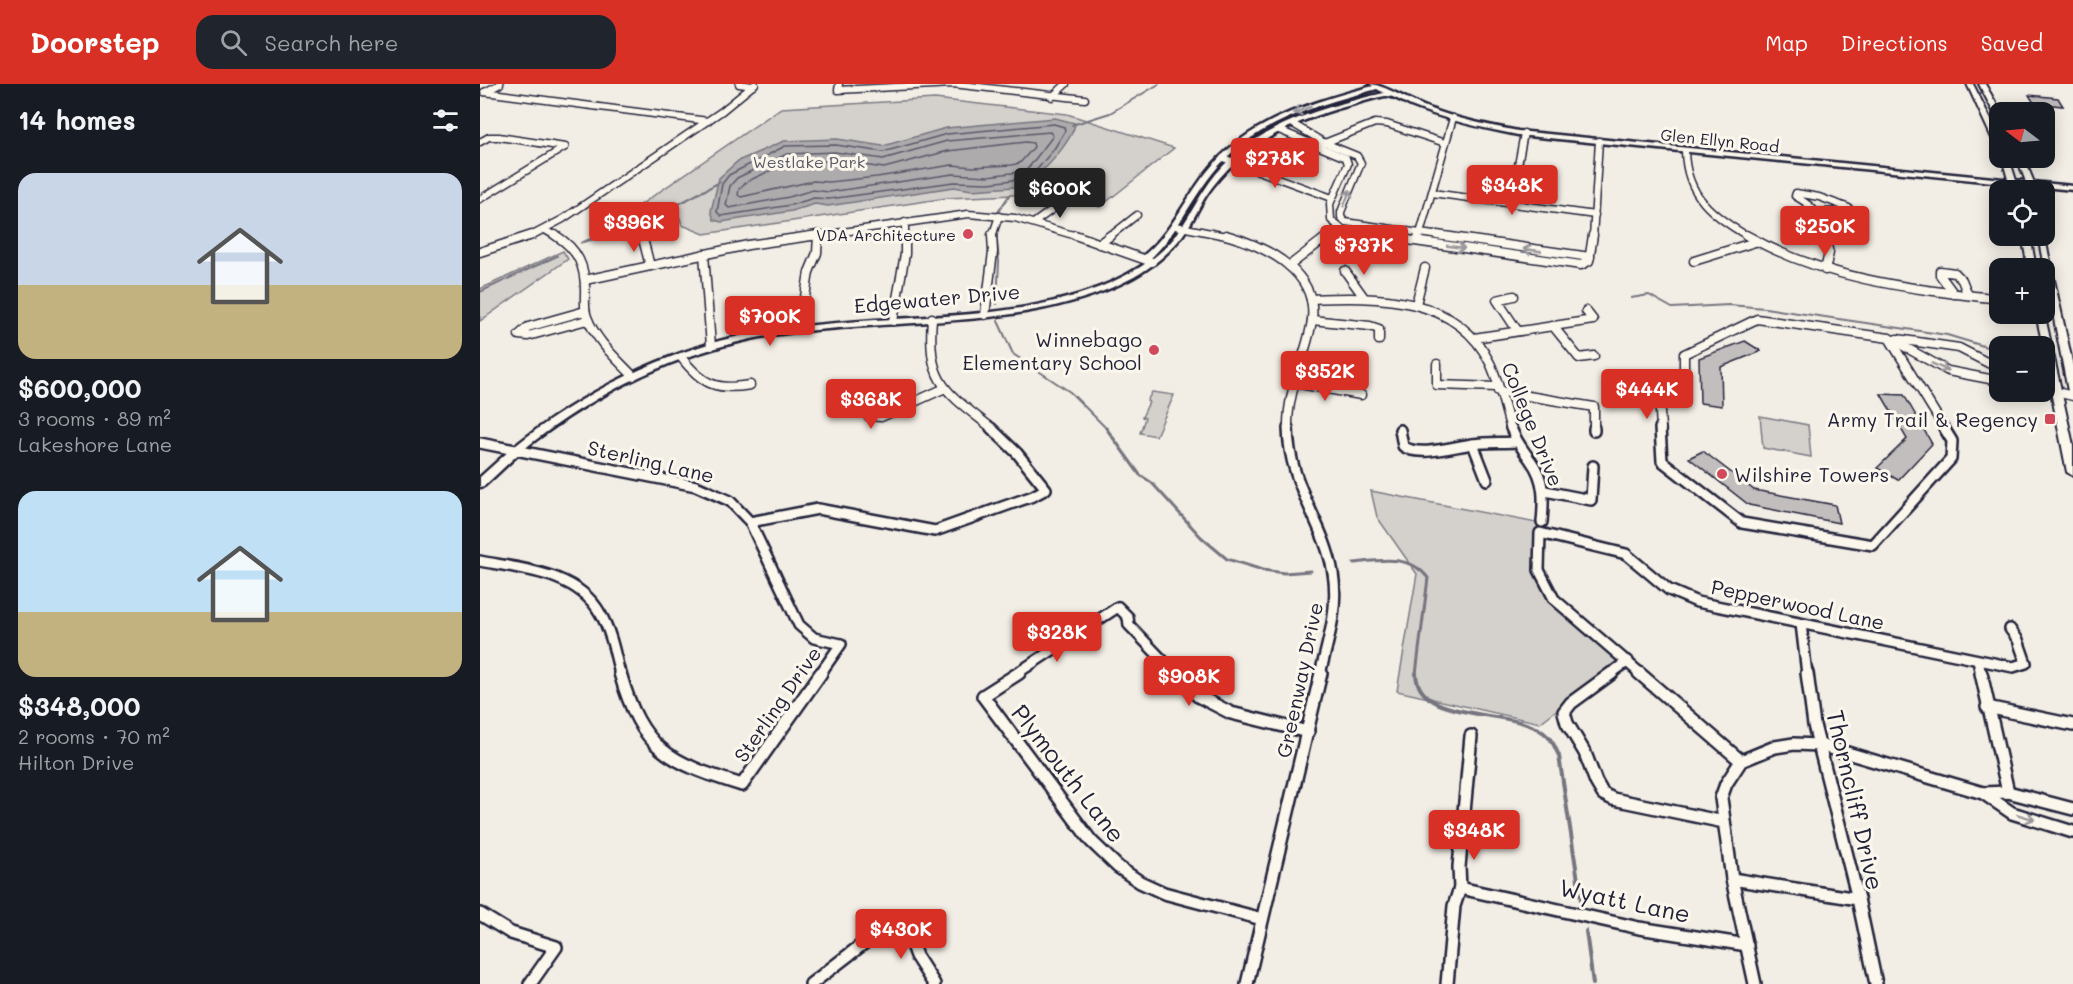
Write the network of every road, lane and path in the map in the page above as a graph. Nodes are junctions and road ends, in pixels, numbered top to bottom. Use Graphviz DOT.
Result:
graph roads {
  1 [pos="500,84"];
  2 [pos="739,84"];
  3 [pos="953,84"];
  4 [pos="1066,84"];
  5 [pos="1970,84"];
  6 [pos="1982,84"];
  7 [pos="754,85"];
  8 [pos="896,86"];
  9 [pos="1376,86"];
  10 [pos="838,87"];
  11 [pos="482,93"];
  12 [pos="1390,93"];
  13 [pos="1052,97"];
  14 [pos="1085,99"];
  15 [pos="1992,102"];
  16 [pos="1453,118"];
  17 [pos="708,121"];
  18 [pos="1293,124"];
  19 [pos="1989,124"];
  20 [pos="1279,130"];
  21 [pos="1524,133"];
  22 [pos="1599,141"];
  23 [pos="480,142"];
  24 [pos="1325,143"];
  25 [pos="1445,143"];
  26 [pos="1317,147"];
  27 [pos="1684,151"];
  28 [pos="1223,158"];
  29 [pos="1232,160"];
  30 [pos="1989,183"];
  31 [pos="2055,188"];
  32 [pos="2073,188"];
  33 [pos="1432,193"];
  34 [pos="1071,196"];
  35 [pos="1332,198"];
  36 [pos="480,199"];
  37 [pos="1510,203"];
  38 [pos="1818,212"];
  39 [pos="1137,215"];
  40 [pos="1595,215"];
  41 [pos="999,216"];
  42 [pos="905,222"];
  43 [pos="1035,222"];
  44 [pos="1181,227"];
  45 [pos="1339,227"];
  46 [pos="545,230"];
  47 [pos="641,232"];
  48 [pos="1420,234"];
  49 [pos="818,235"];
  50 [pos="1418,242"];
  51 [pos="1755,242"];
  52 [pos="1099,244"];
  53 [pos="2044,246"];
  54 [pos="480,252"];
  55 [pos="704,254"];
  56 [pos="1590,257"];
  57 [pos="1148,261"];
  58 [pos="1694,261"];
  59 [pos="650,266"];
  60 [pos="1289,266"];
  61 [pos="1425,268"];
  62 [pos="1825,270"];
  63 [pos="1345,271"];
  64 [pos="585,280"];
  65 [pos="1954,294"];
  66 [pos="1968,295"];
  67 [pos="1363,296"];
  68 [pos="1514,296"];
  69 [pos="1989,298"];
  70 [pos="1311,299"];
  71 [pos="1416,304"];
  72 [pos="585,311"];
  73 [pos="1586,311"];
  74 [pos="985,315"];
  75 [pos="932,318"];
  76 [pos="587,320"];
  77 [pos="1312,320"];
  78 [pos="893,321"];
  79 [pos="2043,324"];
  80 [pos="1553,326"];
  81 [pos="800,328"];
  82 [pos="1517,330"];
  83 [pos="1474,338"];
  84 [pos="1889,338"];
  85 [pos="1379,340"];
  86 [pos="711,346"];
  87 [pos="1594,356"];
  88 [pos="681,357"];
  89 [pos="1989,363"];
  90 [pos="1437,364"];
  91 [pos="633,376"];
  92 [pos="1989,379"];
  93 [pos="1294,383"];
  94 [pos="750,385"];
  95 [pos="943,389"];
  96 [pos="1497,389"];
  97 [pos="2073,391"];
  98 [pos="2057,392"];
  99 [pos="1361,395"];
  100 [pos="2073,396"];
  101 [pos="897,410"];
  102 [pos="1400,429"];
  103 [pos="1594,431"];
  104 [pos="1516,442"];
  105 [pos="480,443"];
  106 [pos="1473,444"];
  107 [pos="516,451"];
  108 [pos="1593,466"];
  109 [pos="2073,472"];
  110 [pos="1487,480"];
  111 [pos="481,483"];
  112 [pos="1545,491"];
  113 [pos="750,522"];
  114 [pos="1541,528"];
  115 [pos="480,561"];
  116 [pos="1801,624"];
  117 [pos="2010,629"];
  118 [pos="841,644"];
  119 [pos="1978,661"];
  120 [pos="1628,662"];
  121 [pos="1987,707"];
  122 [pos="2073,725"];
  123 [pos="1308,732"];
  124 [pos="1471,735"];
  125 [pos="1820,745"];
  126 [pos="1741,761"];
  127 [pos="2008,792"];
  128 [pos="1983,793"];
  129 [pos="2073,809"];
  130 [pos="1724,822"];
  131 [pos="2073,832"];
  132 [pos="1732,879"];
  133 [pos="1460,888"];
  134 [pos="1858,899"];
  135 [pos="480,914"];
  136 [pos="1262,919"];
  137 [pos="1747,945"];
  138 [pos="530,984"];
  139 [pos="811,984"];
  140 [pos="934,984"];
  141 [pos="1246,984"];
  142 [pos="1447,984"];
  143 [pos="1755,984"];
  144 [pos="1876,984"];
  1 -- 11 [label="street"];
  2 -- 7 [label="street"];
  3 -- 8 [label="street"];
  3 -- 13 [label="street"];
  4 -- 13 [label="street"];
  5 -- 19 [label="main road"];
  6 -- 15 [label="main road"];
  7 -- 17 [label="street"];
  8 -- 10 [label="street"];
  9 -- 12 [label="street, Glen Ellyn Road"];
  9 -- 28 [label="street, Edgewater Drive, one-way"];
  11 -- 17 [label="street"];
  12 -- 16 [label="street, Glen Ellyn Road"];
  12 -- 18 [label="street, Edgewater Drive"];
  13 -- 14 [label="street"];
  16 -- 21 [label="street, Glen Ellyn Road"];
  16 -- 25 [label="street"];
  17 -- 46 [label="street"];
  18 -- 20 [label="street, Edgewater Drive"];
  18 -- 24 [label="street"];
  20 -- 26 [label="street"];
  20 -- 29 [label="street, Edgewater Drive"];
  21 -- 22 [label="street, Glen Ellyn Road"];
  21 -- 37 [label="street"];
  22 -- 27 [label="street, Glen Ellyn Road"];
  22 -- 40 [label="street"];
  23 -- 36 [label="street"];
  24 -- 25 [label="street"];
  24 -- 26 [label="street"];
  48 -- 24 [label="street, one-way"];
  25 -- 33 [label="street"];
  26 -- 35 [label="street"];
  27 -- 30 [label="street, Glen Ellyn Road"];
  27 -- 51 [label="street"];
  28 -- 29 [label="street"];
  28 -- 44 [label="street, Edgewater Drive"];
  29 -- 35 [label="street"];
  29 -- 44 [label="street, Edgewater Drive"];
  31 -- 32 [label="street, Glen Ellyn Road"];
  33 -- 37 [label="street"];
  33 -- 48 [label="street"];
  34 -- 43 [label="street"];
  35 -- 45 [label="street"];
  37 -- 40 [label="street"];
  38 -- 38 [label="street"];
  38 -- 62 [label="street"];
  39 -- 52 [label="street"];
  40 -- 56 [label="street"];
  41 -- 42 [label="street"];
  41 -- 43 [label="street"];
  41 -- 74 [label="street"];
  42 -- 49 [label="street"];
  42 -- 78 [label="street"];
  43 -- 52 [label="street"];
  44 -- 57 [label="street, Edgewater Drive"];
  44 -- 60 [label="street, Greenway Drive"];
  45 -- 50 [label="street"];
  45 -- 60 [label="street"];
  46 -- 54 [label="street"];
  46 -- 64 [label="street"];
  47 -- 59 [label="street"];
  48 -- 50 [label="street"];
  56 -- 48 [label="street, one-way"];
  49 -- 55 [label="street"];
  49 -- 81 [label="street"];
  50 -- 56 [label="street, one-way"];
  51 -- 58 [label="street"];
  51 -- 62 [label="street"];
  52 -- 57 [label="street"];
  53 -- 97 [label="main road"];
  55 -- 59 [label="street"];
  55 -- 86 [label="street"];
  57 -- 74 [label="street, Edgewater Drive"];
  59 -- 64 [label="street"];
  60 -- 70 [label="street, Greenway Drive"];
  61 -- 71 [label="street"];
  62 -- 65 [label="street"];
  63 -- 67 [label="street"];
  64 -- 72 [label="street"];
  65 -- 66 [label="street"];
  65 -- 66 [label="street"];
  66 -- 69 [label="street"];
  67 -- 70 [label="street, College Drive"];
  67 -- 71 [label="street, College Drive"];
  68 -- 82 [label="street"];
  70 -- 77 [label="street, Greenway Drive"];
  71 -- 83 [label="street, College Drive"];
  72 -- 76 [label="street"];
  72 -- 76 [label="street"];
  73 -- 80 [label="street"];
  74 -- 75 [label="street, Edgewater Drive"];
  75 -- 78 [label="street, Edgewater Drive"];
  75 -- 95 [label="street"];
  76 -- 91 [label="street"];
  77 -- 85 [label="street"];
  77 -- 93 [label="street, Greenway Drive"];
  78 -- 81 [label="street, Edgewater Drive"];
  79 -- 98 [label="main road"];
  80 -- 82 [label="street"];
  80 -- 87 [label="street"];
  81 -- 86 [label="street, Edgewater Drive"];
  82 -- 83 [label="street"];
  83 -- 96 [label="street, College Drive"];
  84 -- 84 [label="street"];
  84 -- 89 [label="street"];
  84 -- 92 [label="street, one-way"];
  86 -- 88 [label="street, Edgewater Drive"];
  88 -- 91 [label="street, Edgewater Drive"];
  88 -- 94 [label="street"];
  90 -- 96 [label="street"];
  91 -- 107 [label="street, Edgewater Drive"];
  93 -- 99 [label="street"];
  93 -- 123 [label="street, Greenway Drive"];
  95 -- 101 [label="street"];
  95 -- 113 [label="street"];
  96 -- 103 [label="street"];
  96 -- 104 [label="street, College Drive"];
  98 -- 100 [label="street"];
  98 -- 109 [label="main road"];
  102 -- 106 [label="street"];
  104 -- 106 [label="street"];
  104 -- 112 [label="street, College Drive"];
  105 -- 107 [label="street, Sterling Lane"];
  106 -- 110 [label="street"];
  107 -- 111 [label="street, Edgewater Drive"];
  107 -- 113 [label="street, Sterling Lane"];
  108 -- 112 [label="street"];
  112 -- 114 [label="street, College Drive"];
  113 -- 118 [label="street, Sterling Lane"];
  114 -- 116 [label="street, Pepperwood Lane"];
  114 -- 120 [label="street, College Drive"];
  115 -- 118 [label="street, Sterling Drive"];
  116 -- 119 [label="street, Pepperwood Lane"];
  116 -- 125 [label="street, Thorncliff Drive"];
  117 -- 119 [label="street, Pepperwood Lane"];
  119 -- 121 [label="street"];
  120 -- 126 [label="street, College Drive"];
  120 -- 130 [label="street"];
  121 -- 122 [label="street"];
  121 -- 127 [label="street"];
  123 -- 136 [label="street, Greenway Drive"];
  123 -- 136 [label="street, Plymouth Lane"];
  124 -- 133 [label="street"];
  125 -- 126 [label="street"];
  125 -- 128 [label="street"];
  125 -- 134 [label="street, Thorncliff Drive"];
  126 -- 130 [label="street"];
  127 -- 128 [label="street"];
  127 -- 129 [label="street"];
  128 -- 131 [label="street, one-way"];
  130 -- 132 [label="street"];
  132 -- 134 [label="street"];
  132 -- 137 [label="street"];
  133 -- 137 [label="street, Wyatt Lane"];
  133 -- 142 [label="street"];
  134 -- 144 [label="street, Thorncliff Drive"];
  135 -- 138 [label="street"];
  136 -- 141 [label="street, Greenway Drive"];
  137 -- 143 [label="street"];
  139 -- 140 [label="street"];
}
